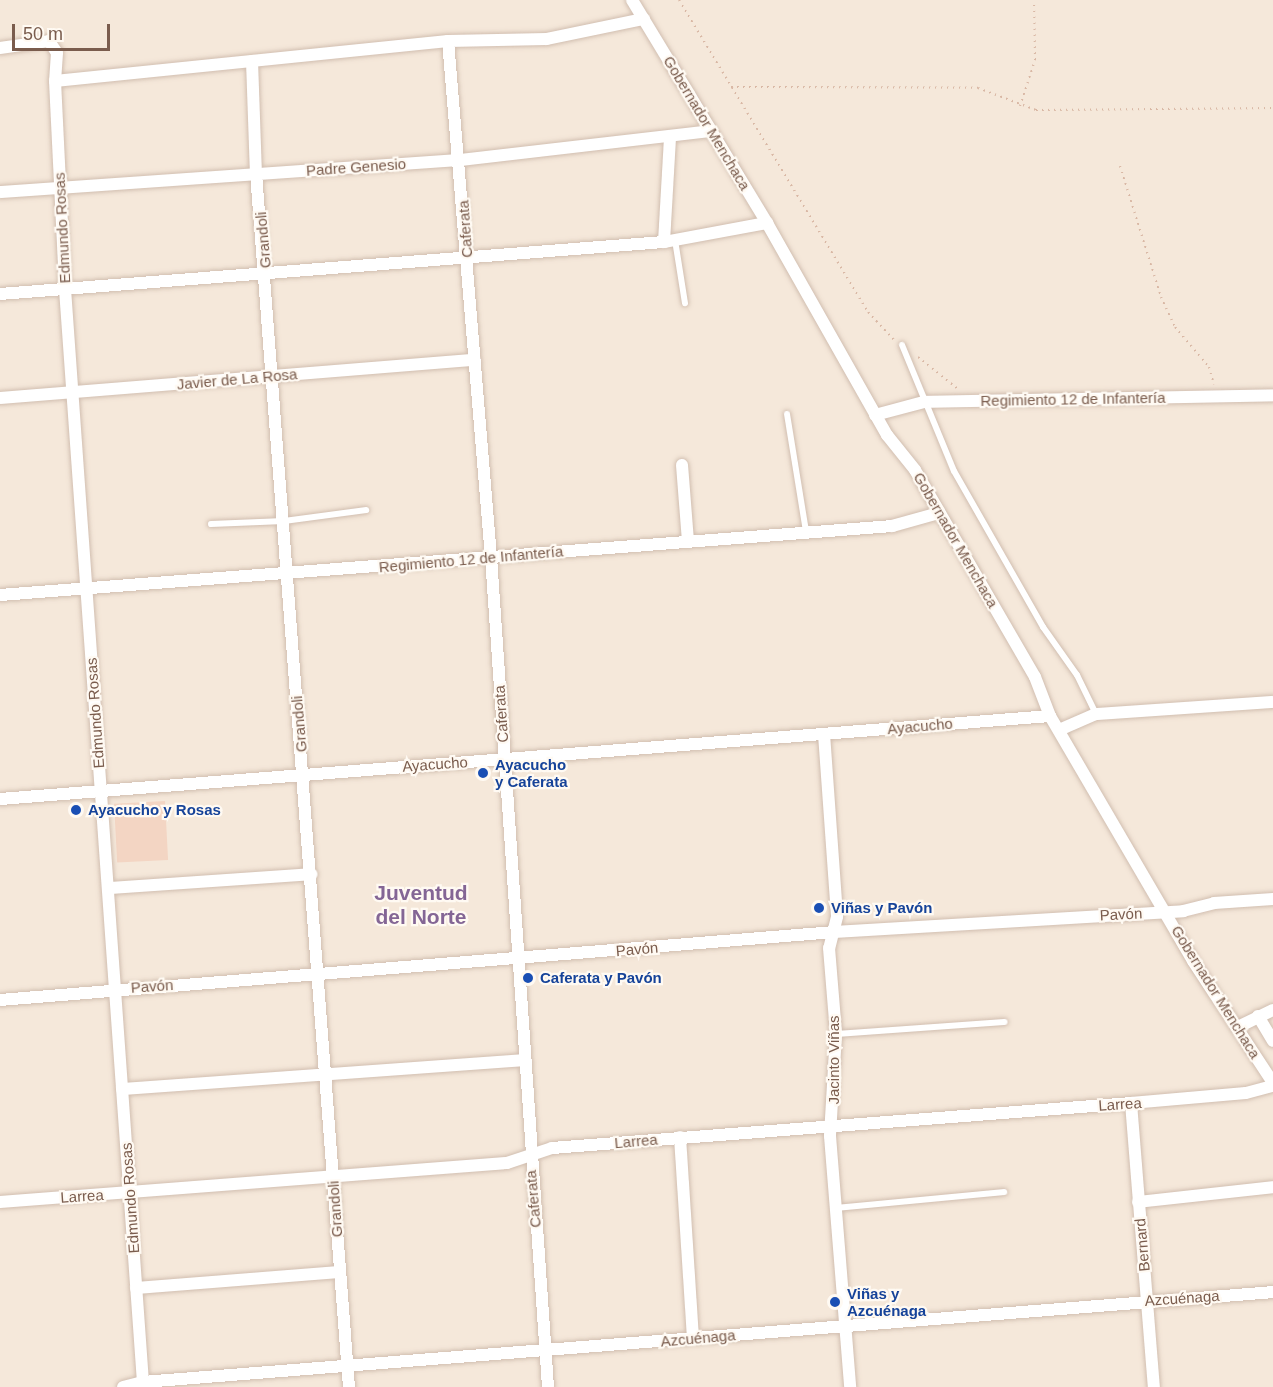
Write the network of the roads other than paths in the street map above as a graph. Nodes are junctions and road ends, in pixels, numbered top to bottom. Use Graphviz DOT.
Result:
graph roads {
  1 [pos="632,0"];
  2 [pos="644,19"];
  3 [pos="448,41"];
  4 [pos="0,48"];
  5 [pos="252,61"];
  6 [pos="55,81"];
  7 [pos="710,131"];
  8 [pos="670,138"];
  9 [pos="460,160"];
  10 [pos="256,173"];
  11 [pos="59,188"];
  12 [pos="0,192"];
  13 [pos="767,223"];
  14 [pos="670,241"];
  15 [pos="467,258"];
  16 [pos="266,274"];
  17 [pos="65,289"];
  18 [pos="0,294"];
  19 [pos="685,303"];
  20 [pos="902,345"];
  21 [pos="474,360"];
  22 [pos="274,375"];
  23 [pos="72,392"];
  24 [pos="1273,395"];
  25 [pos="0,398"];
  26 [pos="924,402"];
  27 [pos="787,414"];
  28 [pos="875,415"];
  29 [pos="681,465"];
  30 [pos="366,510"];
  31 [pos="939,513"];
  32 [pos="284,521"];
  33 [pos="211,524"];
  34 [pos="806,531"];
  35 [pos="688,541"];
  36 [pos="491,557"];
  37 [pos="287,574"];
  38 [pos="86,589"];
  39 [pos="0,595"];
  40 [pos="1273,702"];
  41 [pos="1096,714"];
  42 [pos="1050,716"];
  43 [pos="1059,730"];
  44 [pos="824,734"];
  45 [pos="504,758"];
  46 [pos="303,773"];
  47 [pos="101,790"];
  48 [pos="0,799"];
  49 [pos="312,874"];
  50 [pos="109,888"];
  51 [pos="1273,899"];
  52 [pos="1166,912"];
  53 [pos="834,932"];
  54 [pos="518,959"];
  55 [pos="317,974"];
  56 [pos="116,988"];
  57 [pos="0,1000"];
  58 [pos="1273,1010"];
  59 [pos="1258,1016"];
  60 [pos="1005,1022"];
  61 [pos="1238,1027"];
  62 [pos="836,1034"];
  63 [pos="1273,1041"];
  64 [pos="524,1060"];
  65 [pos="324,1075"];
  66 [pos="1273,1085"];
  67 [pos="122,1089"];
  68 [pos="1131,1103"];
  69 [pos="832,1124"];
  70 [pos="680,1137"];
  71 [pos="530,1155"];
  72 [pos="332,1176"];
  73 [pos="1273,1187"];
  74 [pos="1004,1192"];
  75 [pos="129,1193"];
  76 [pos="0,1202"];
  77 [pos="1138,1202"];
  78 [pos="836,1208"];
  79 [pos="339,1272"];
  80 [pos="136,1288"];
  81 [pos="1273,1292"];
  82 [pos="1148,1301"];
  83 [pos="845,1326"];
  84 [pos="693,1338"];
  85 [pos="546,1350"];
  86 [pos="347,1366"];
  87 [pos="143,1382"];
  88 [pos="123,1387"];
  89 [pos="349,1387"];
  90 [pos="548,1387"];
  91 [pos="850,1387"];
  92 [pos="1154,1387"];
  1 -- 2 [label="street, Gobernador Menchaca"];
  2 -- 3 [label="street"];
  2 -- 7 [label="street, Gobernador Menchaca"];
  3 -- 5 [label="street"];
  3 -- 9 [label="street, Caferata"];
  4 -- 6 [label="street, Edmundo Rosas"];
  5 -- 6 [label="street"];
  5 -- 10 [label="street, Grandoli"];
  6 -- 11 [label="street, Edmundo Rosas"];
  7 -- 8 [label="street, Padre Genesio"];
  7 -- 13 [label="street, Gobernador Menchaca"];
  8 -- 9 [label="street, Padre Genesio"];
  8 -- 14 [label="street"];
  9 -- 10 [label="street, Padre Genesio"];
  9 -- 15 [label="street, Caferata"];
  10 -- 11 [label="street, Padre Genesio"];
  10 -- 16 [label="street, Grandoli"];
  11 -- 12 [label="street, Padre Genesio"];
  11 -- 17 [label="street, Edmundo Rosas"];
  13 -- 14 [label="street"];
  13 -- 28 [label="street, Gobernador Menchaca"];
  14 -- 15 [label="street"];
  14 -- 19 [label="lane"];
  15 -- 16 [label="street"];
  15 -- 21 [label="street, Caferata"];
  16 -- 17 [label="street"];
  16 -- 22 [label="street, Grandoli"];
  17 -- 18 [label="street"];
  17 -- 23 [label="street, Edmundo Rosas"];
  20 -- 26 [label="lane"];
  21 -- 22 [label="street, Javier de La Rosa"];
  21 -- 36 [label="street, Caferata"];
  22 -- 23 [label="street, Javier de La Rosa"];
  22 -- 32 [label="street, Grandoli"];
  23 -- 25 [label="street, Javier de La Rosa"];
  23 -- 38 [label="street, Edmundo Rosas"];
  24 -- 26 [label="street, Regimiento 12 de Infantería"];
  26 -- 28 [label="street, Regimiento 12 de Infantería"];
  26 -- 41 [label="lane"];
  27 -- 34 [label="lane"];
  28 -- 31 [label="street, Gobernador Menchaca"];
  29 -- 35 [label="street"];
  30 -- 32 [label="lane"];
  31 -- 34 [label="street, Regimiento 12 de Infantería"];
  31 -- 42 [label="street, Gobernador Menchaca"];
  32 -- 33 [label="lane"];
  32 -- 37 [label="street, Grandoli"];
  34 -- 35 [label="street, Regimiento 12 de Infantería"];
  35 -- 36 [label="street, Regimiento 12 de Infantería"];
  36 -- 37 [label="street, Regimiento 12 de Infantería"];
  36 -- 45 [label="street, Caferata"];
  37 -- 38 [label="street, Regimiento 12 de Infantería"];
  37 -- 46 [label="street, Grandoli"];
  38 -- 39 [label="street, Regimiento 12 de Infantería"];
  38 -- 47 [label="street, Edmundo Rosas"];
  40 -- 41 [label="street"];
  41 -- 43 [label="street"];
  42 -- 43 [label="street, Gobernador Menchaca"];
  42 -- 44 [label="street, Ayacucho"];
  43 -- 52 [label="street, Gobernador Menchaca"];
  44 -- 45 [label="street, Ayacucho"];
  44 -- 53 [label="street, Jacinto Viñas"];
  45 -- 46 [label="street, Ayacucho"];
  45 -- 54 [label="street, Caferata"];
  46 -- 47 [label="street, Ayacucho"];
  46 -- 49 [label="street, Grandoli"];
  47 -- 48 [label="street, Ayacucho"];
  47 -- 50 [label="street, Edmundo Rosas"];
  49 -- 50 [label="street"];
  49 -- 55 [label="street, Grandoli"];
  50 -- 56 [label="street, Edmundo Rosas"];
  51 -- 52 [label="street, Pavón"];
  52 -- 53 [label="street, Pavón"];
  52 -- 61 [label="street, Gobernador Menchaca"];
  53 -- 54 [label="street, Pavón"];
  53 -- 62 [label="street, Jacinto Viñas"];
  54 -- 55 [label="street, Pavón"];
  54 -- 64 [label="street, Caferata"];
  55 -- 56 [label="street, Pavón"];
  55 -- 65 [label="street, Grandoli"];
  56 -- 57 [label="street, Pavón"];
  56 -- 67 [label="street, Edmundo Rosas"];
  58 -- 59 [label="street"];
  59 -- 61 [label="street"];
  59 -- 63 [label="street, Gobernador Menchaca"];
  60 -- 62 [label="lane"];
  61 -- 66 [label="street, Gobernador Menchaca"];
  62 -- 69 [label="street, Jacinto Viñas"];
  64 -- 65 [label="street"];
  64 -- 71 [label="street, Caferata"];
  65 -- 67 [label="street"];
  65 -- 72 [label="street, Grandoli"];
  66 -- 68 [label="street, Larrea"];
  67 -- 75 [label="street, Edmundo Rosas"];
  68 -- 69 [label="street, Larrea"];
  68 -- 77 [label="street, Bernard"];
  69 -- 70 [label="street, Larrea"];
  69 -- 78 [label="street, Jacinto Viñas"];
  70 -- 71 [label="street, Larrea"];
  70 -- 84 [label="street"];
  71 -- 72 [label="street, Larrea"];
  71 -- 85 [label="street, Caferata"];
  72 -- 75 [label="street, Larrea"];
  72 -- 79 [label="street, Grandoli"];
  73 -- 77 [label="street"];
  74 -- 78 [label="lane"];
  75 -- 76 [label="street, Larrea"];
  75 -- 80 [label="street, Edmundo Rosas"];
  77 -- 82 [label="street, Bernard"];
  78 -- 83 [label="street, Jacinto Viñas"];
  79 -- 80 [label="street"];
  79 -- 86 [label="street, Grandoli"];
  80 -- 87 [label="street, Edmundo Rosas"];
  81 -- 82 [label="street, Azcuénaga"];
  82 -- 83 [label="street, Azcuénaga"];
  82 -- 92 [label="street, Bernard"];
  83 -- 84 [label="street, Azcuénaga"];
  83 -- 91 [label="street, Jacinto Viñas"];
  84 -- 85 [label="street, Azcuénaga"];
  85 -- 86 [label="street, Azcuénaga"];
  85 -- 90 [label="street, Caferata"];
  86 -- 87 [label="street, Azcuénaga"];
  86 -- 89 [label="street, Grandoli"];
  87 -- 88 [label="street, Azcuénaga"];
}
